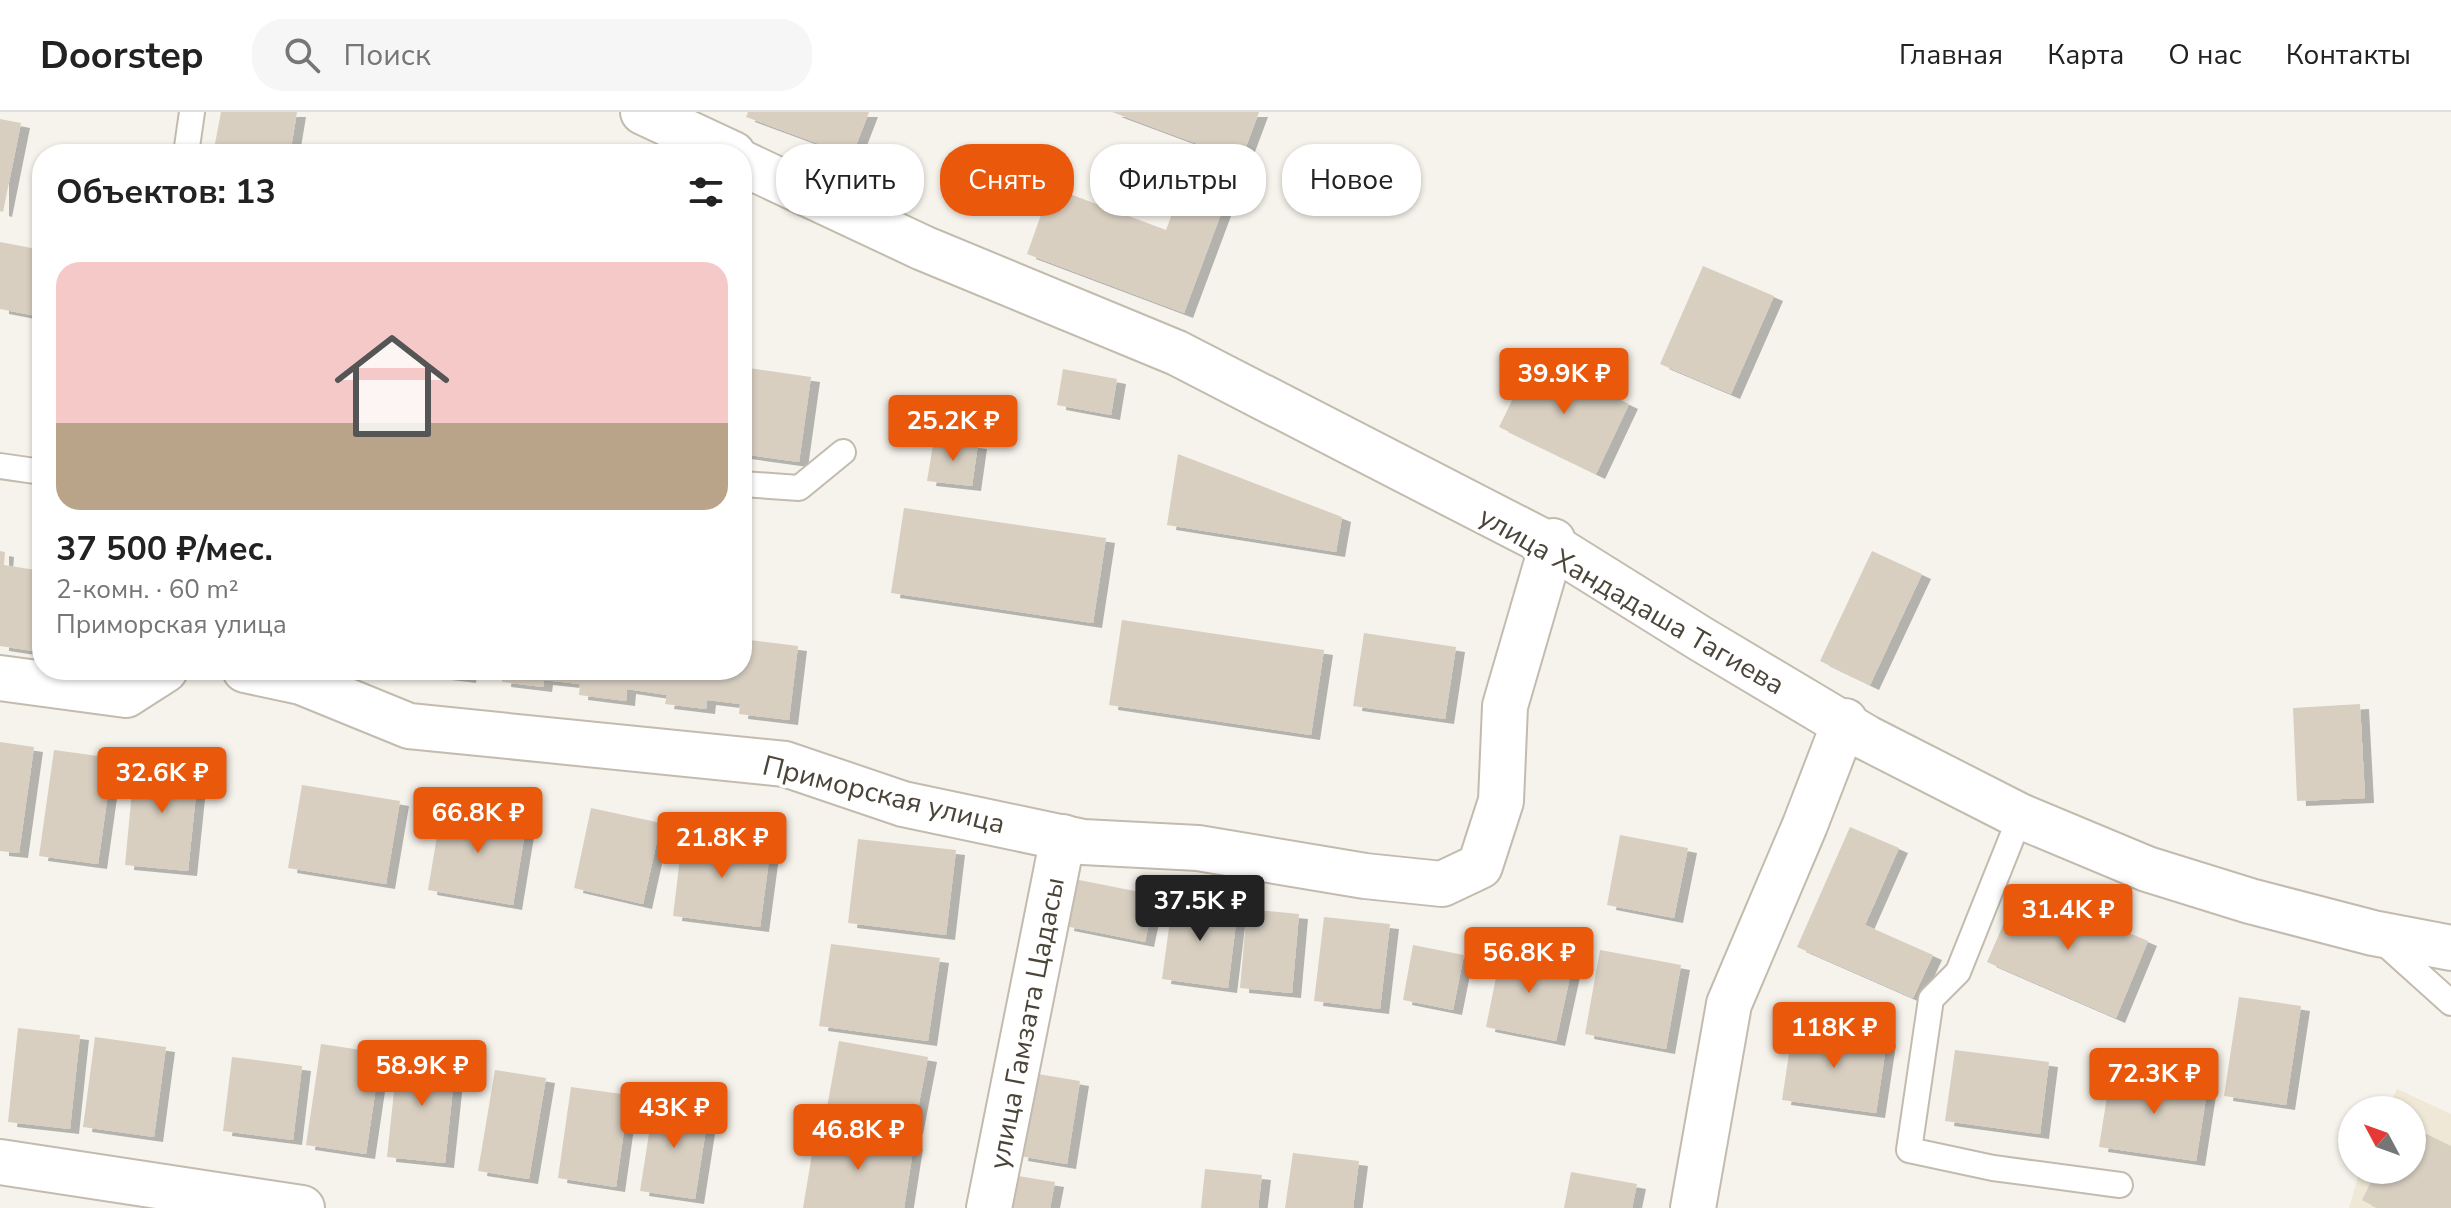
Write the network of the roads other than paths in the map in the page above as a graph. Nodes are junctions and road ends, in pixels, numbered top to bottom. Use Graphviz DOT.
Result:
graph roads {
  1 [pos="192,112"];
  2 [pos="632,112"];
  3 [pos="643,112"];
  4 [pos="187,144"];
  5 [pos="701,144"];
  6 [pos="712,144"];
  7 [pos="752,166"];
  8 [pos="843,452"];
  9 [pos="0,466"];
  10 [pos="32,471"];
  11 [pos="752,485"];
  12 [pos="1553,544"];
  13 [pos="0,678"];
  14 [pos="149,680"];
  15 [pos="292,680"];
  16 [pos="1844,723"];
  17 [pos="2021,814"];
  18 [pos="1063,837"];
  19 [pos="2451,921"];
  20 [pos="2373,933"];
  21 [pos="2451,948"];
  22 [pos="2451,1003"];
  23 [pos="0,1162"];
  24 [pos="2120,1185"];
  25 [pos="302,1208"];
  26 [pos="989,1208"];
  27 [pos="1693,1208"];
  1 -- 4 [label="lane"];
  2 -- 5 [label="street"];
  3 -- 6 [label="street"];
  7 -- 12 [label="street, улица Хандадаша Тагиева"];
  8 -- 11 [label="lane"];
  9 -- 10 [label="lane"];
  12 -- 16 [label="street, улица Хандадаша Тагиева"];
  12 -- 18 [label="street, Приморская улица"];
  13 -- 14 [label="street"];
  15 -- 18 [label="street, Приморская улица"];
  16 -- 17 [label="street, улица Хандадаша Тагиева"];
  16 -- 27 [label="street"];
  17 -- 19 [label="street, улица Хандадаша Тагиева"];
  17 -- 20 [label="street, улица Хандадаша Тагиева"];
  17 -- 24 [label="lane"];
  18 -- 26 [label="street, улица Гамзата Цадасы"];
  20 -- 21 [label="street, улица Хандадаша Тагиева"];
  20 -- 22 [label="lane"];
  23 -- 25 [label="street"];
}
